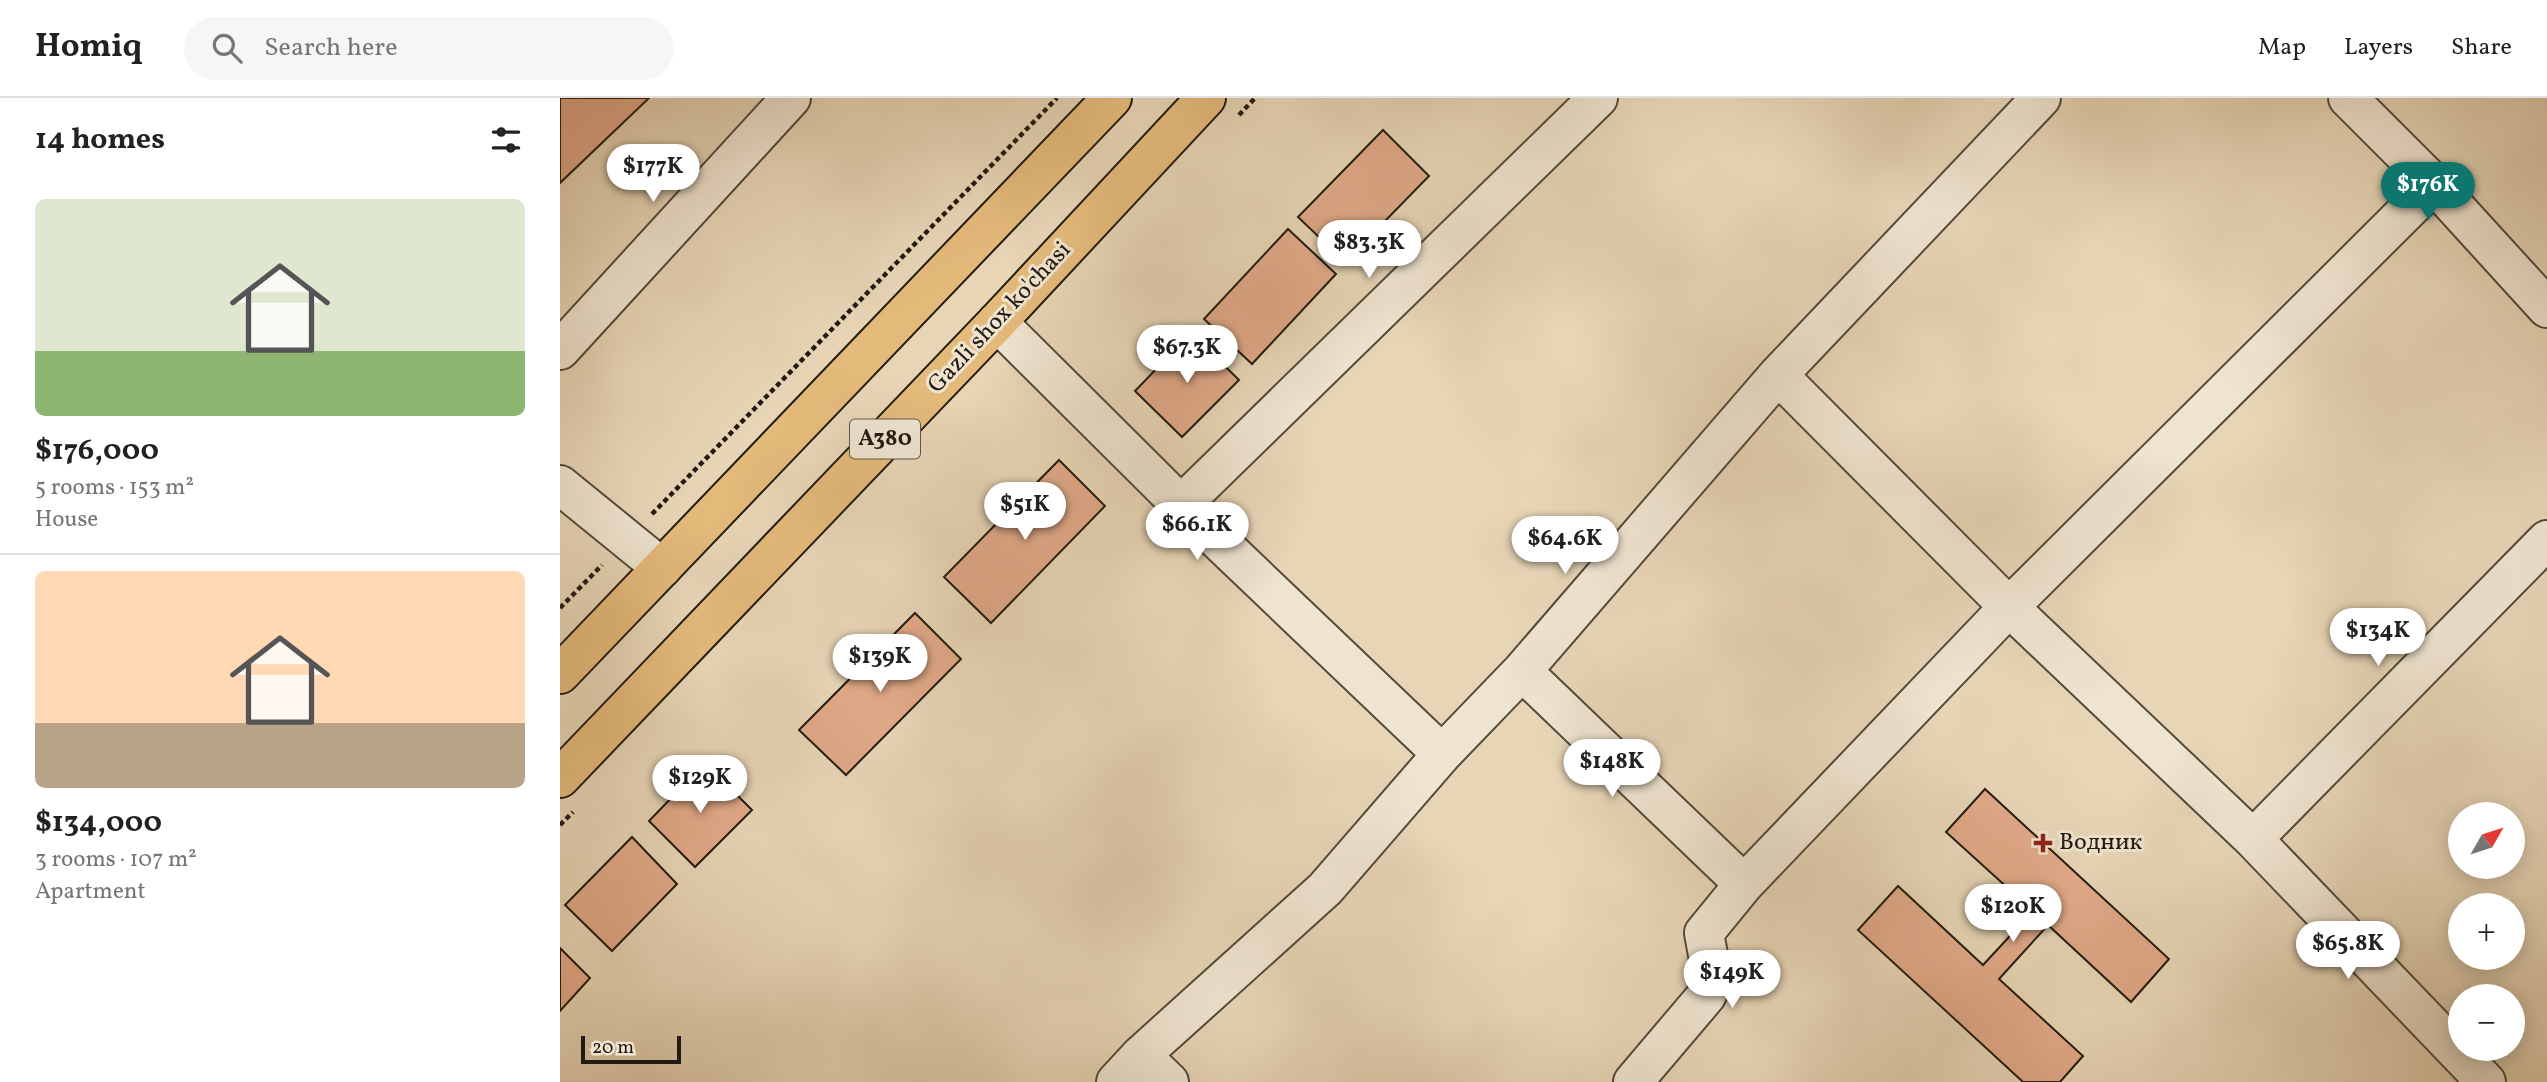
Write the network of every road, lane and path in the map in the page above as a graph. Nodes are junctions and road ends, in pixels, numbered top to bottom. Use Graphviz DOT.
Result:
graph roads {
  1 [pos="791,98"];
  2 [pos="1056,98"];
  3 [pos="1112,98"];
  4 [pos="1206,98"];
  5 [pos="1598,98"];
  6 [pos="2041,98"];
  7 [pos="2348,98"];
  8 [pos="2434,184"];
  9 [pos="2547,308"];
  10 [pos="997,322"];
  11 [pos="560,350"];
  12 [pos="1778,375"];
  13 [pos="560,485"];
  14 [pos="1181,505"];
  15 [pos="626,540"];
  16 [pos="2547,540"];
  17 [pos="662,568"];
  18 [pos="2009,607"];
  19 [pos="560,608"];
  20 [pos="1522,671"];
  21 [pos="560,674"];
  22 [pos="1442,754"];
  23 [pos="560,778"];
  24 [pos="2253,839"];
  25 [pos="1744,884"];
  26 [pos="1129,1069"];
  27 [pos="1169,1082"];
  28 [pos="1633,1082"];
  29 [pos="2486,1082"];
  1 -- 11 [label="street"];
  2 -- 15 [label="path"];
  3 -- 17 [label="highway, A380"];
  4 -- 10 [label="highway, Gazli shox ko'chasi / A380"];
  5 -- 14 [label="street"];
  6 -- 12 [label="street"];
  7 -- 8 [label="street"];
  8 -- 9 [label="street"];
  8 -- 18 [label="street"];
  10 -- 14 [label="street"];
  10 -- 23 [label="highway, Gazli shox ko'chasi / A380"];
  12 -- 18 [label="street"];
  12 -- 20 [label="street"];
  13 -- 15 [label="street"];
  14 -- 22 [label="street"];
  15 -- 17 [label="street"];
  15 -- 19 [label="path"];
  16 -- 24 [label="street"];
  17 -- 21 [label="highway, A380"];
  18 -- 24 [label="street"];
  18 -- 25 [label="street"];
  20 -- 22 [label="street"];
  20 -- 25 [label="street"];
  22 -- 26 [label="street"];
  24 -- 29 [label="street"];
  25 -- 28 [label="street"];
  26 -- 27 [label="street"];
}
